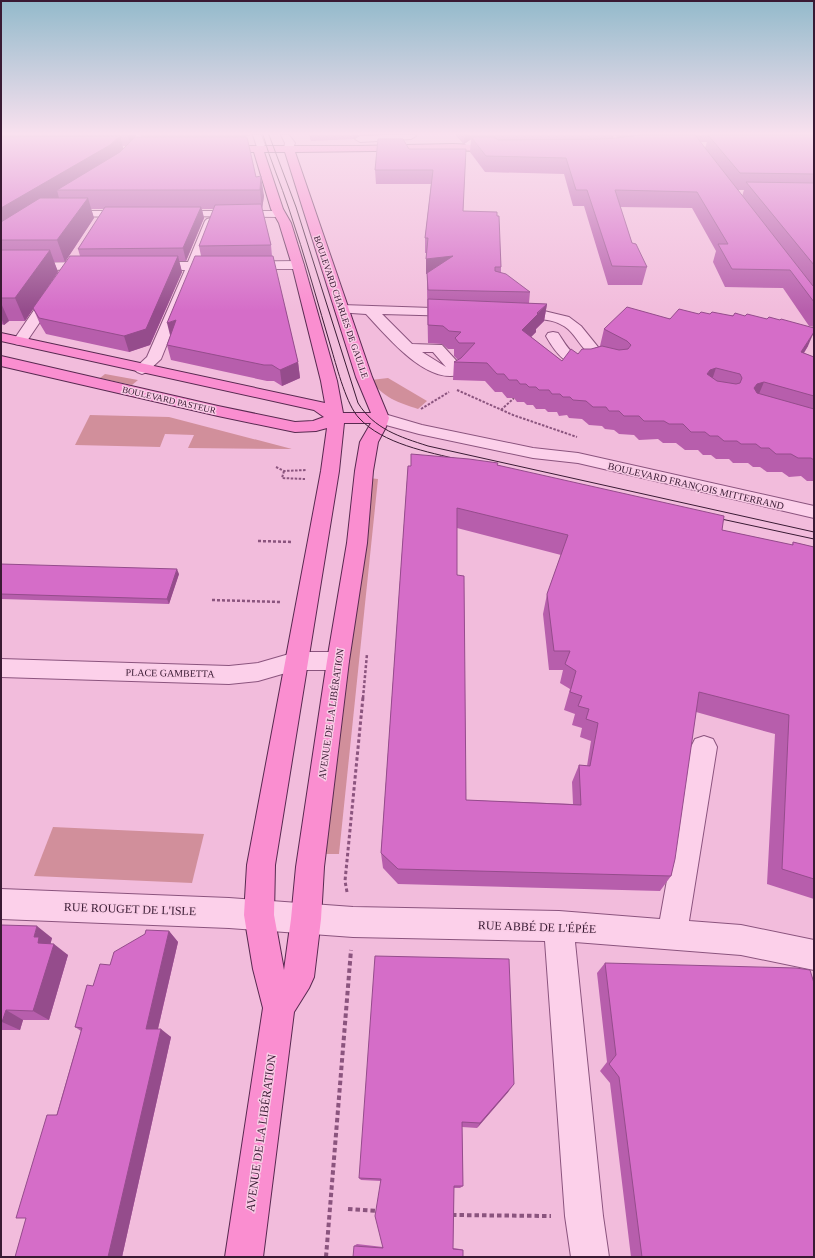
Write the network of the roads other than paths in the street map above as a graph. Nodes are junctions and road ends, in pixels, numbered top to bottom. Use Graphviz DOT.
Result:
graph roads {
  1 [pos="272,194"];
  2 [pos="302,194"];
  3 [pos="51,214"];
  4 [pos="105,214"];
  5 [pos="137,214"];
  6 [pos="161,214"];
  7 [pos="213,214"];
  8 [pos="279,214"];
  9 [pos="97,226"];
  10 [pos="78,255"];
  11 [pos="192,265"];
  12 [pos="298,265"];
  13 [pos="70,266"];
  14 [pos="104,266"];
  15 [pos="135,266"];
  16 [pos="1,267"];
  17 [pos="342,309"];
  18 [pos="370,310"];
  19 [pos="472,312"];
  20 [pos="504,313"];
  21 [pos="548,316"];
  22 [pos="553,336"];
  23 [pos="1,337"];
  24 [pos="20,341"];
  25 [pos="409,348"];
  26 [pos="1,349"];
  27 [pos="573,352"];
  28 [pos="600,356"];
  29 [pos="1,361"];
  30 [pos="617,363"];
  31 [pos="142,369"];
  32 [pos="336,418"];
  33 [pos="358,418"];
  34 [pos="381,418"];
  35 [pos="814,512"];
  36 [pos="296,661"];
  37 [pos="338,661"];
  38 [pos="1,668"];
  39 [pos="704,747"];
  40 [pos="1,904"];
  41 [pos="260,915"];
  42 [pos="306,919"];
  43 [pos="559,926"];
  44 [pos="672,935"];
  45 [pos="814,955"];
  46 [pos="279,1008"];
  47 [pos="244,1257"];
  48 [pos="590,1257"];
  1 -- 8 [label="main road"];
  2 -- 17 [label="main road, BOULEVARD CHARLES DE GAULLE"];
  3 -- 4 [label="street"];
  4 -- 5 [label="street"];
  4 -- 9 [label="street"];
  6 -- 7 [label="street"];
  7 -- 8 [label="street"];
  7 -- 11 [label="street"];
  8 -- 12 [label="main road"];
  10 -- 13 [label="street"];
  11 -- 12 [label="street"];
  11 -- 15 [label="street"];
  11 -- 31 [label="street"];
  12 -- 32 [label="main road"];
  13 -- 14 [label="street"];
  13 -- 16 [label="street"];
  13 -- 24 [label="street"];
  17 -- 18 [label="street"];
  17 -- 34 [label="main road, BOULEVARD CHARLES DE GAULLE"];
  18 -- 19 [label="street"];
  18 -- 25 [label="street"];
  20 -- 21 [label="street"];
  21 -- 27 [label="street"];
  21 -- 28 [label="street"];
  22 -- 28 [label="street"];
  23 -- 24 [label="main road, BOULEVARD PASTEUR"];
  24 -- 31 [label="main road, BOULEVARD PASTEUR"];
  26 -- 31 [label="main road, BOULEVARD PASTEUR"];
  28 -- 30 [label="street"];
  29 -- 32 [label="main road, BOULEVARD PASTEUR"];
  31 -- 32 [label="main road, BOULEVARD PASTEUR"];
  32 -- 33 [label="main road, BOULEVARD PASTEUR"];
  32 -- 36 [label="main road, AVENUE DE LA LIBÉRATION"];
  33 -- 34 [label="main road, BOULEVARD FRANÇOIS MITTERRAND"];
  34 -- 35 [label="street, BOULEVARD FRANÇOIS MITTERRAND"];
  34 -- 37 [label="main road, AVENUE DE LA LIBÉRATION"];
  36 -- 37 [label="street, PLACE GAMBETTA"];
  36 -- 38 [label="street, PLACE GAMBETTA"];
  36 -- 41 [label="main road, AVENUE DE LA LIBÉRATION"];
  37 -- 42 [label="main road, AVENUE DE LA LIBÉRATION"];
  39 -- 44 [label="street"];
  40 -- 41 [label="street, RUE ROUGET DE L'ISLE"];
  41 -- 42 [label="street, RUE ABBÉ DE L'ÉPÉE"];
  41 -- 46 [label="main road, AVENUE DE LA LIBÉRATION"];
  42 -- 43 [label="street, RUE ABBÉ DE L'ÉPÉE"];
  42 -- 46 [label="main road, AVENUE DE LA LIBÉRATION"];
  43 -- 44 [label="street, RUE ABBÉ DE L'ÉPÉE"];
  43 -- 48 [label="street"];
  44 -- 45 [label="street, RUE ABBÉ DE L'ÉPÉE"];
  46 -- 47 [label="main road, AVENUE DE LA LIBÉRATION"];
}
